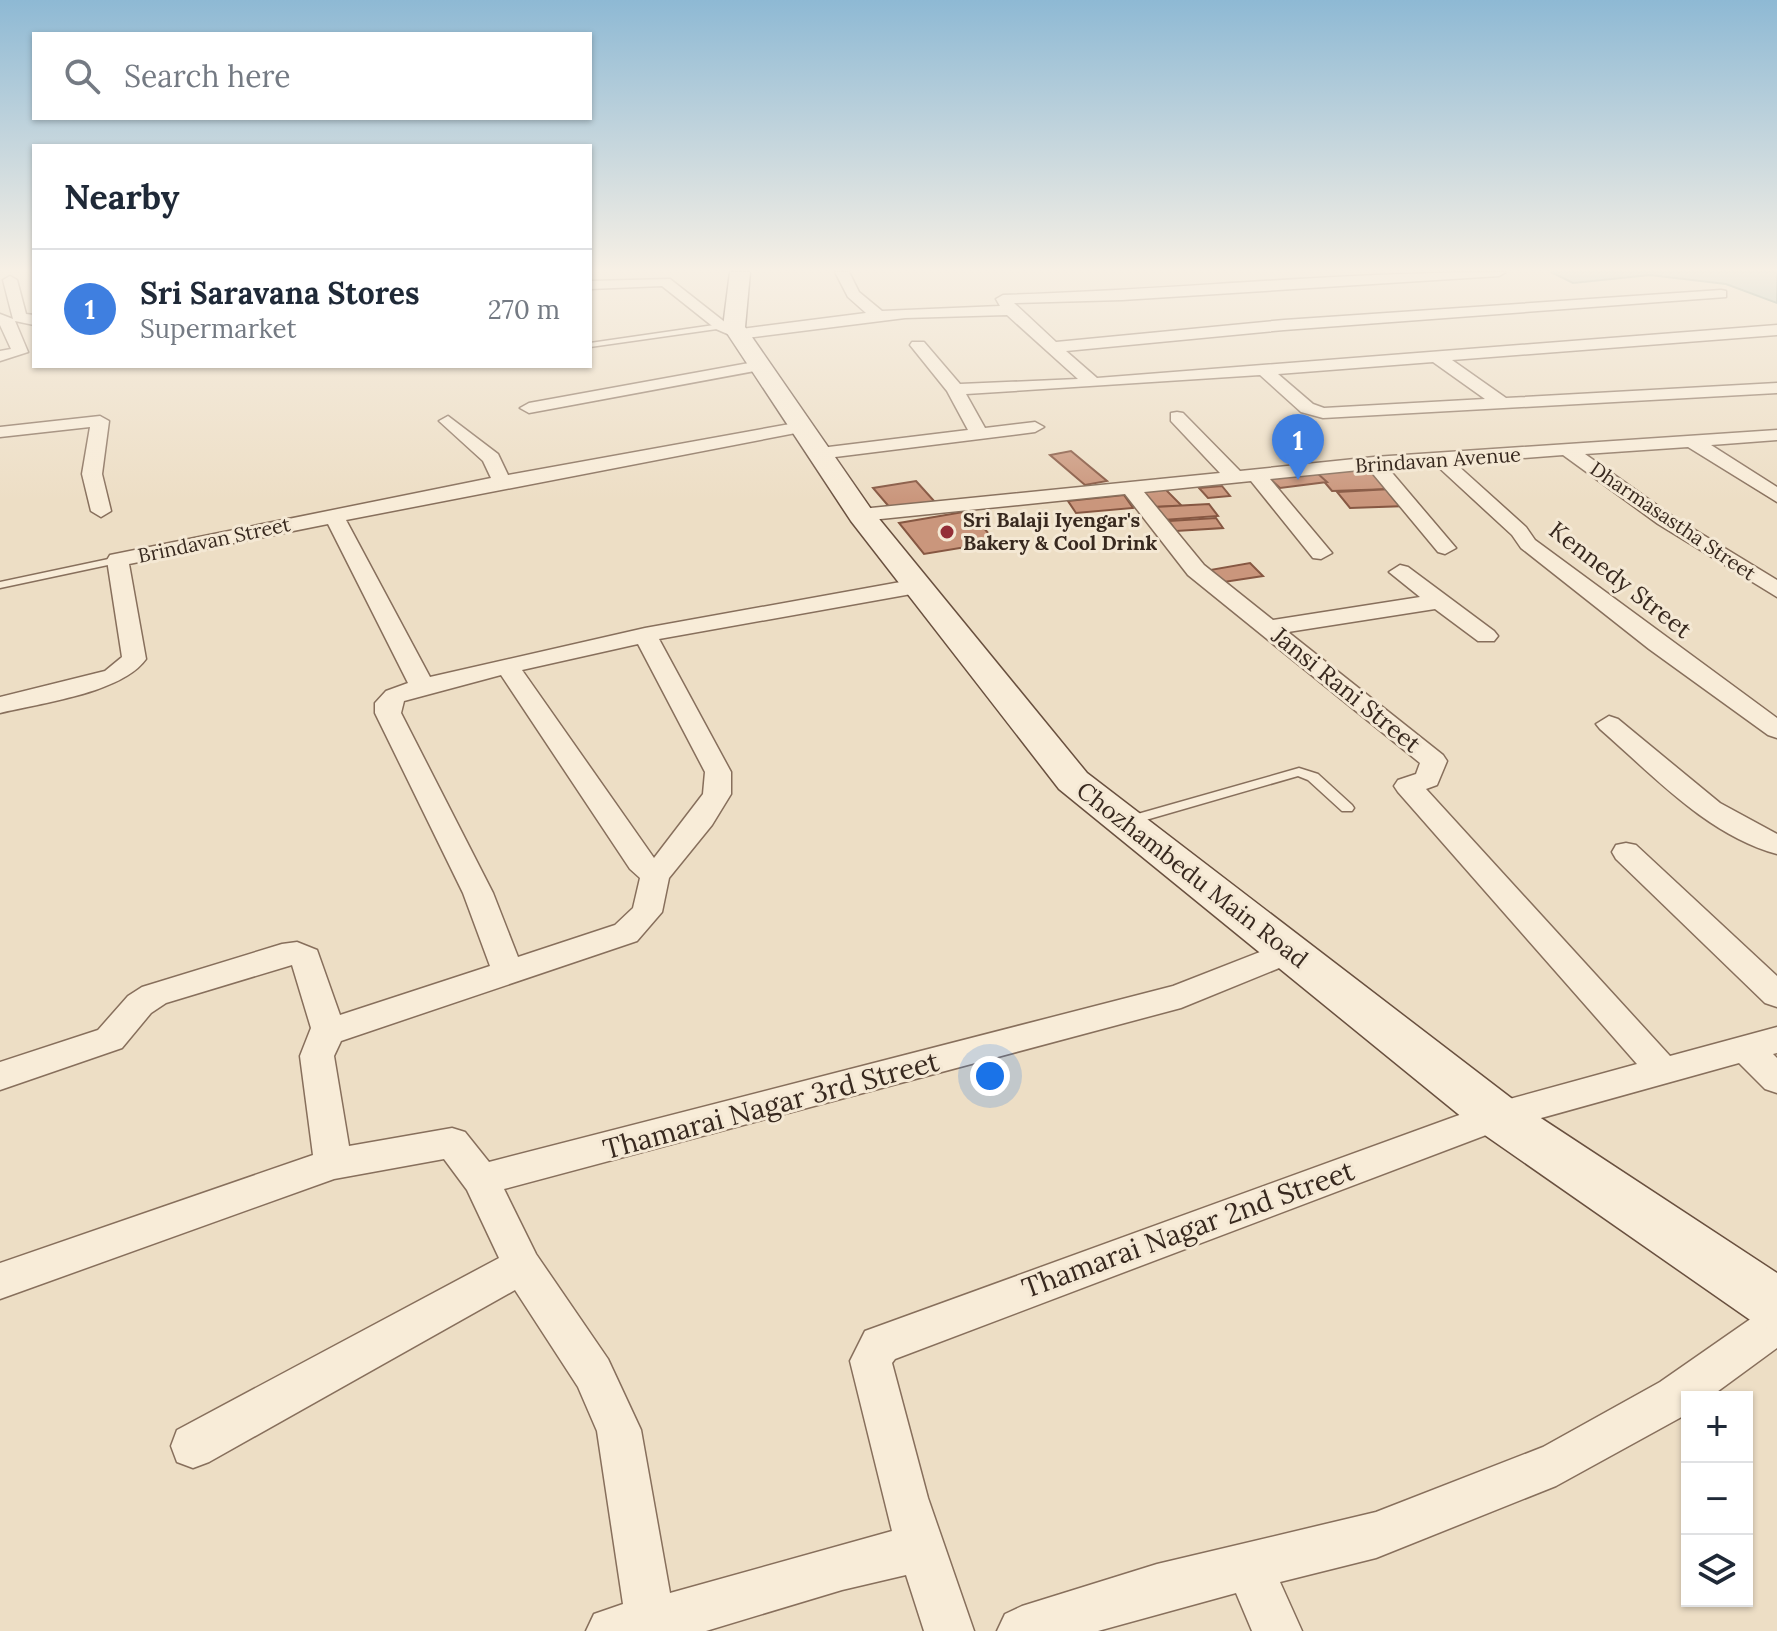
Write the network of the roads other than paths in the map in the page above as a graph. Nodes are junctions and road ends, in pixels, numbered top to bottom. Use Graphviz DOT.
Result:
graph roads {
  1 [pos="19,348"];
  2 [pos="720,348"];
  3 [pos="744,348"];
  4 [pos="921,348"];
  5 [pos="1055,348"];
  6 [pos="1549,348"];
  7 [pos="0,356"];
  8 [pos="1437,357"];
  9 [pos="1266,372"];
  10 [pos="1093,383"];
  11 [pos="1777,388"];
  12 [pos="955,389"];
  13 [pos="1501,402"];
  14 [pos="529,408"];
  15 [pos="1177,417"];
  16 [pos="448,421"];
  17 [pos="1035,427"];
  18 [pos="0,432"];
  19 [pos="979,433"];
  20 [pos="1777,435"];
  21 [pos="810,440"];
  22 [pos="1693,442"];
  23 [pos="1569,451"];
  24 [pos="1441,460"];
  25 [pos="1374,463"];
  26 [pos="1245,476"];
  27 [pos="502,482"];
  28 [pos="1130,487"];
  29 [pos="1777,496"];
  30 [pos="101,511"];
  31 [pos="861,515"];
  32 [pos="334,516"];
  33 [pos="1445,548"];
  34 [pos="1321,553"];
  35 [pos="118,560"];
  36 [pos="1400,572"];
  37 [pos="0,585"];
  38 [pos="917,586"];
  39 [pos="1777,590"];
  40 [pos="1440,601"];
  41 [pos="1268,628"];
  42 [pos="645,635"];
  43 [pos="1486,636"];
  44 [pos="507,666"];
  45 [pos="422,686"];
  46 [pos="0,705"];
  47 [pos="1609,724"];
  48 [pos="1777,730"];
  49 [pos="1347,808"];
  50 [pos="1125,823"];
  51 [pos="1777,845"];
  52 [pos="1626,852"];
  53 [pos="655,876"];
  54 [pos="1288,952"];
  55 [pos="507,970"];
  56 [pos="1777,995"];
  57 [pos="329,1032"];
  58 [pos="1762,1045"];
  59 [pos="1665,1073"];
  60 [pos="0,1076"];
  61 [pos="1777,1079"];
  62 [pos="1497,1116"];
  63 [pos="333,1164"];
  64 [pos="481,1180"];
  65 [pos="522,1266"];
  66 [pos="0,1281"];
  67 [pos="1777,1305"];
  68 [pos="1777,1324"];
  69 [pos="193,1446"];
  70 [pos="920,1549"];
  71 [pos="1248,1566"];
  72 [pos="638,1628"];
  73 [pos="949,1631"];
  74 [pos="1022,1631"];
  75 [pos="1277,1631"];
  1 -- 7 [label="street"];
  2 -- 14 [label="street"];
  3 -- 21 [label="street, Chozhambedu Main Road"];
  4 -- 12 [label="street"];
  5 -- 10 [label="street"];
  6 -- 8 [label="street"];
  8 -- 9 [label="street"];
  8 -- 13 [label="street"];
  9 -- 10 [label="street"];
  9 -- 13 [label="street"];
  10 -- 12 [label="street"];
  11 -- 13 [label="street"];
  12 -- 19 [label="street"];
  15 -- 26 [label="street"];
  16 -- 27 [label="street"];
  17 -- 19 [label="street, Brindavan Street"];
  18 -- 30 [label="street"];
  19 -- 21 [label="street, Brindavan Street"];
  20 -- 22 [label="street, Brindavan Avenue"];
  21 -- 27 [label="street, Brindavan Street"];
  21 -- 31 [label="street, Chozhambedu Main Road"];
  22 -- 23 [label="street, Brindavan Avenue"];
  22 -- 29 [label="street"];
  23 -- 24 [label="street, Brindavan Avenue"];
  23 -- 39 [label="street, Dharmasastha Street"];
  24 -- 25 [label="street, Brindavan Avenue"];
  24 -- 48 [label="street, Kennedy Street"];
  25 -- 26 [label="street, Brindavan Avenue"];
  25 -- 33 [label="street"];
  26 -- 28 [label="street, Brindavan Avenue"];
  26 -- 34 [label="street"];
  27 -- 32 [label="street, Brindavan Street"];
  28 -- 31 [label="street, Brindavan Avenue"];
  28 -- 41 [label="street, Jansi Rani Street"];
  31 -- 38 [label="street, Chozhambedu Main Road"];
  32 -- 35 [label="street, Brindavan Street"];
  32 -- 45 [label="street"];
  35 -- 37 [label="lane"];
  35 -- 46 [label="street, Brindavan Street"];
  36 -- 40 [label="street"];
  38 -- 42 [label="street"];
  38 -- 50 [label="street, Chozhambedu Main Road"];
  40 -- 41 [label="street"];
  40 -- 43 [label="street"];
  41 -- 59 [label="street, Jansi Rani Street"];
  42 -- 44 [label="street"];
  42 -- 53 [label="street"];
  44 -- 45 [label="street"];
  44 -- 53 [label="street"];
  45 -- 55 [label="street"];
  47 -- 51 [label="street"];
  49 -- 50 [label="lane"];
  50 -- 54 [label="street, Chozhambedu Main Road"];
  52 -- 56 [label="street"];
  53 -- 55 [label="street"];
  54 -- 62 [label="street, Chozhambedu Main Road"];
  54 -- 64 [label="street, Thamarai Nagar 3rd Street"];
  55 -- 57 [label="street"];
  57 -- 60 [label="street"];
  57 -- 63 [label="street"];
  58 -- 59 [label="street, Thamarai Nagar 2nd Street"];
  58 -- 61 [label="street"];
  59 -- 62 [label="street, Thamarai Nagar 2nd Street"];
  62 -- 67 [label="street, Chozhambedu Main Road"];
  62 -- 70 [label="street, Thamarai Nagar 2nd Street"];
  63 -- 64 [label="street"];
  63 -- 66 [label="street"];
  64 -- 65 [label="street"];
  65 -- 69 [label="street"];
  65 -- 72 [label="street"];
  68 -- 71 [label="street"];
  70 -- 72 [label="street"];
  70 -- 73 [label="street"];
  71 -- 74 [label="street"];
  71 -- 75 [label="street"];
}
